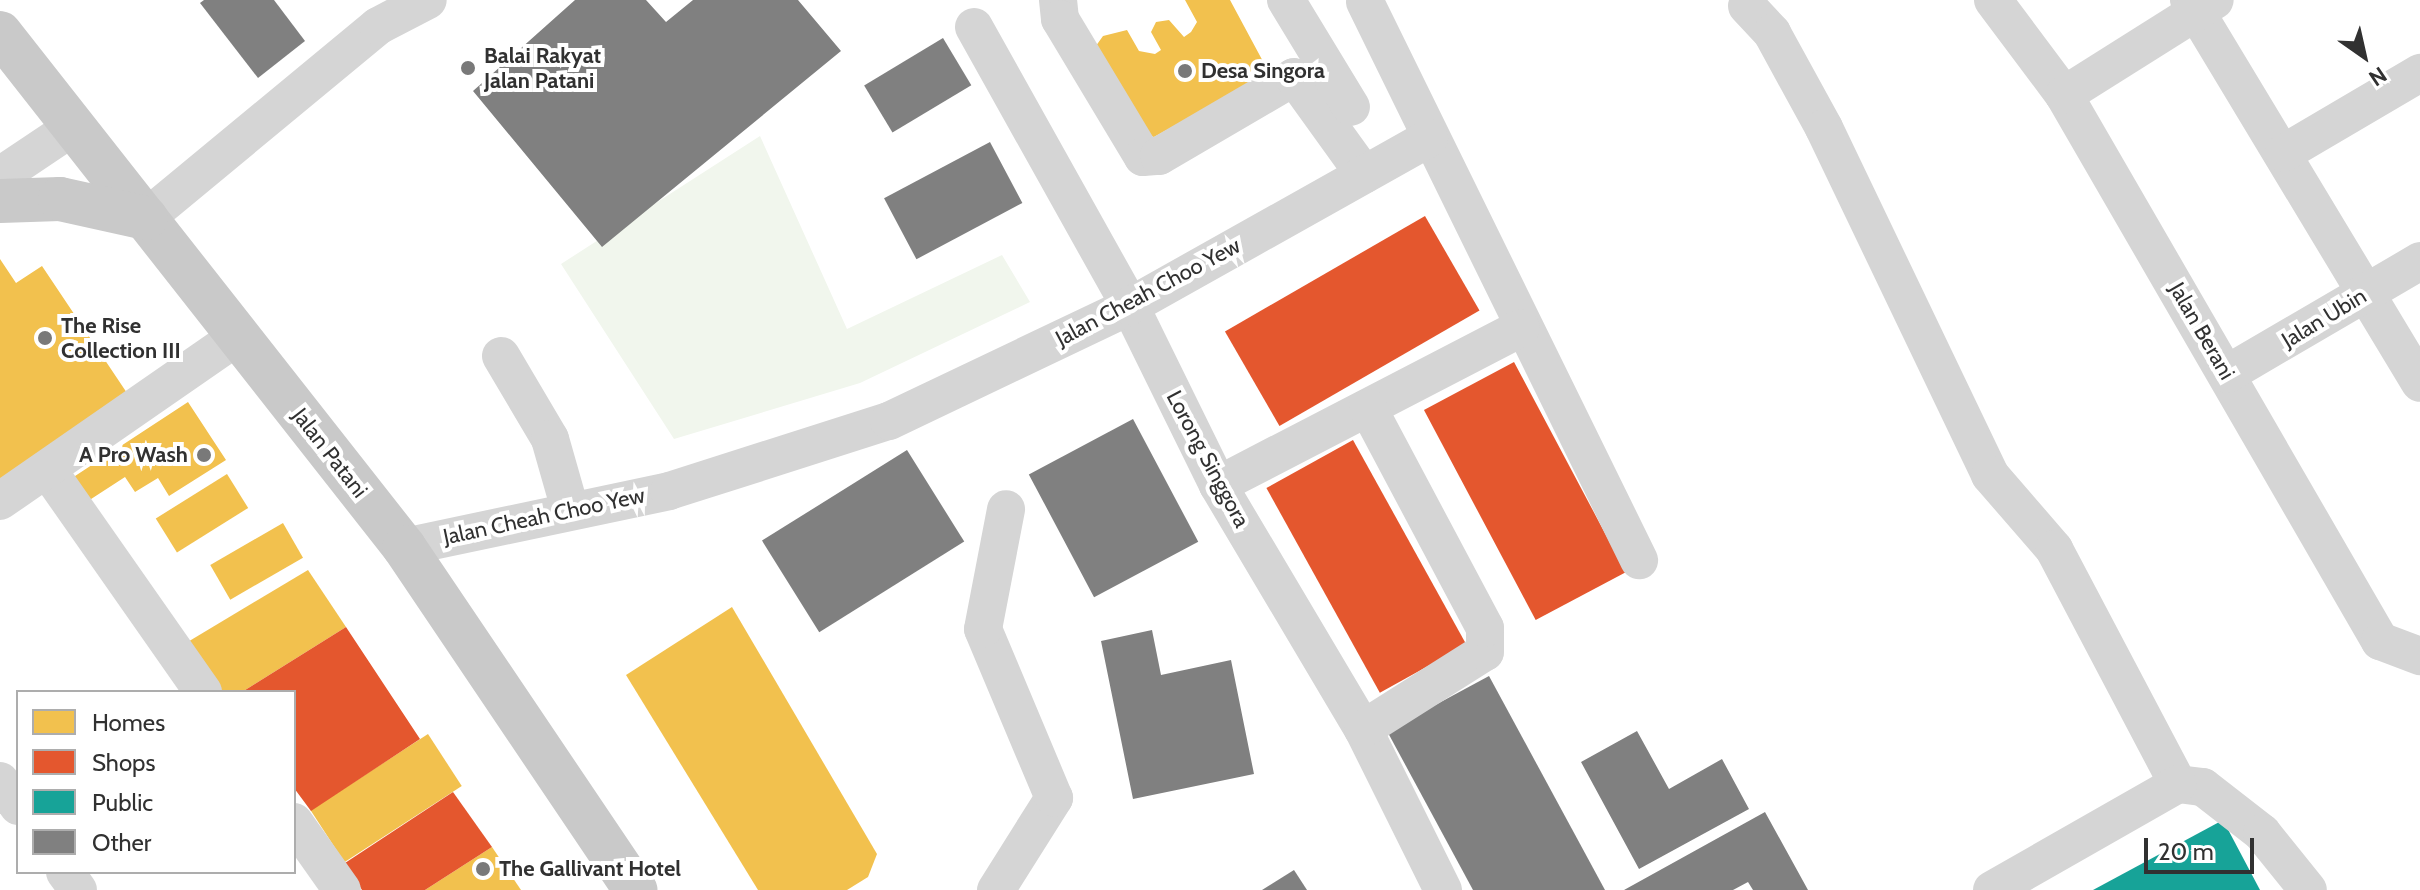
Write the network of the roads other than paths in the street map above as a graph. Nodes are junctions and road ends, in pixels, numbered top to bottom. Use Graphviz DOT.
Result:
graph roads {
  1 [pos="428,0"];
  2 [pos="1058,0"];
  3 [pos="1286,0"];
  4 [pos="1993,0"];
  5 [pos="1365,2"];
  6 [pos="2200,4"];
  7 [pos="1747,6"];
  8 [pos="974,27"];
  9 [pos="0,33"];
  10 [pos="2420,73"];
  11 [pos="2064,95"];
  12 [pos="73,127"];
  13 [pos="1429,138"];
  14 [pos="2284,153"];
  15 [pos="1375,167"];
  16 [pos="0,176"];
  17 [pos="0,201"];
  18 [pos="146,218"];
  19 [pos="2420,261"];
  20 [pos="2366,293"];
  21 [pos="1130,306"];
  22 [pos="1521,328"];
  23 [pos="238,336"];
  24 [pos="501,356"];
  25 [pos="2227,374"];
  26 [pos="2420,383"];
  27 [pos="1368,408"];
  28 [pos="47,469"];
  29 [pos="1218,485"];
  30 [pos="0,501"];
  31 [pos="570,509"];
  32 [pos="1006,509"];
  33 [pos="404,547"];
  34 [pos="1639,560"];
  35 [pos="2416,656"];
  36 [pos="202,690"];
  37 [pos="1363,729"];
  38 [pos="0,781"];
  39 [pos="2178,784"];
  40 [pos="16,803"];
  41 [pos="296,825"];
  42 [pos="342,890"];
  43 [pos="635,890"];
  44 [pos="996,890"];
  45 [pos="1443,890"];
  46 [pos="1992,890"];
  47 [pos="2308,890"];
  1 -- 18 [label="street"];
  2 -- 15 [label="street"];
  3 -- 15 [label="street"];
  4 -- 11 [label="street, Jalan Berani"];
  5 -- 13 [label="street"];
  6 -- 11 [label="street"];
  6 -- 14 [label="street"];
  7 -- 39 [label="street"];
  8 -- 21 [label="street, Lorong Singgora"];
  9 -- 12 [label="main road, Jalan Patani"];
  10 -- 14 [label="street"];
  11 -- 25 [label="street, Jalan Berani"];
  12 -- 16 [label="street"];
  12 -- 18 [label="main road, Jalan Patani"];
  13 -- 15 [label="street, Jalan Cheah Choo Yew"];
  13 -- 22 [label="street"];
  14 -- 20 [label="street"];
  15 -- 21 [label="street, Jalan Cheah Choo Yew"];
  17 -- 18 [label="main road"];
  18 -- 23 [label="main road, Jalan Patani"];
  19 -- 20 [label="street, Jalan Ubin"];
  20 -- 25 [label="street, Jalan Ubin"];
  20 -- 26 [label="street"];
  21 -- 29 [label="street, Lorong Singgora"];
  21 -- 31 [label="street, Jalan Cheah Choo Yew"];
  22 -- 27 [label="street"];
  22 -- 34 [label="street"];
  23 -- 28 [label="street"];
  23 -- 33 [label="main road, Jalan Patani"];
  24 -- 31 [label="street"];
  25 -- 35 [label="street, Jalan Berani"];
  27 -- 29 [label="street"];
  27 -- 37 [label="street"];
  28 -- 30 [label="street"];
  28 -- 36 [label="street"];
  29 -- 37 [label="street, Lorong Singgora"];
  31 -- 33 [label="street, Jalan Cheah Choo Yew"];
  32 -- 44 [label="street"];
  33 -- 43 [label="main road, Jalan Patani"];
  37 -- 45 [label="street, Lorong Singgora"];
  38 -- 40 [label="street"];
  39 -- 46 [label="street"];
  39 -- 47 [label="street"];
  41 -- 42 [label="street"];
}
